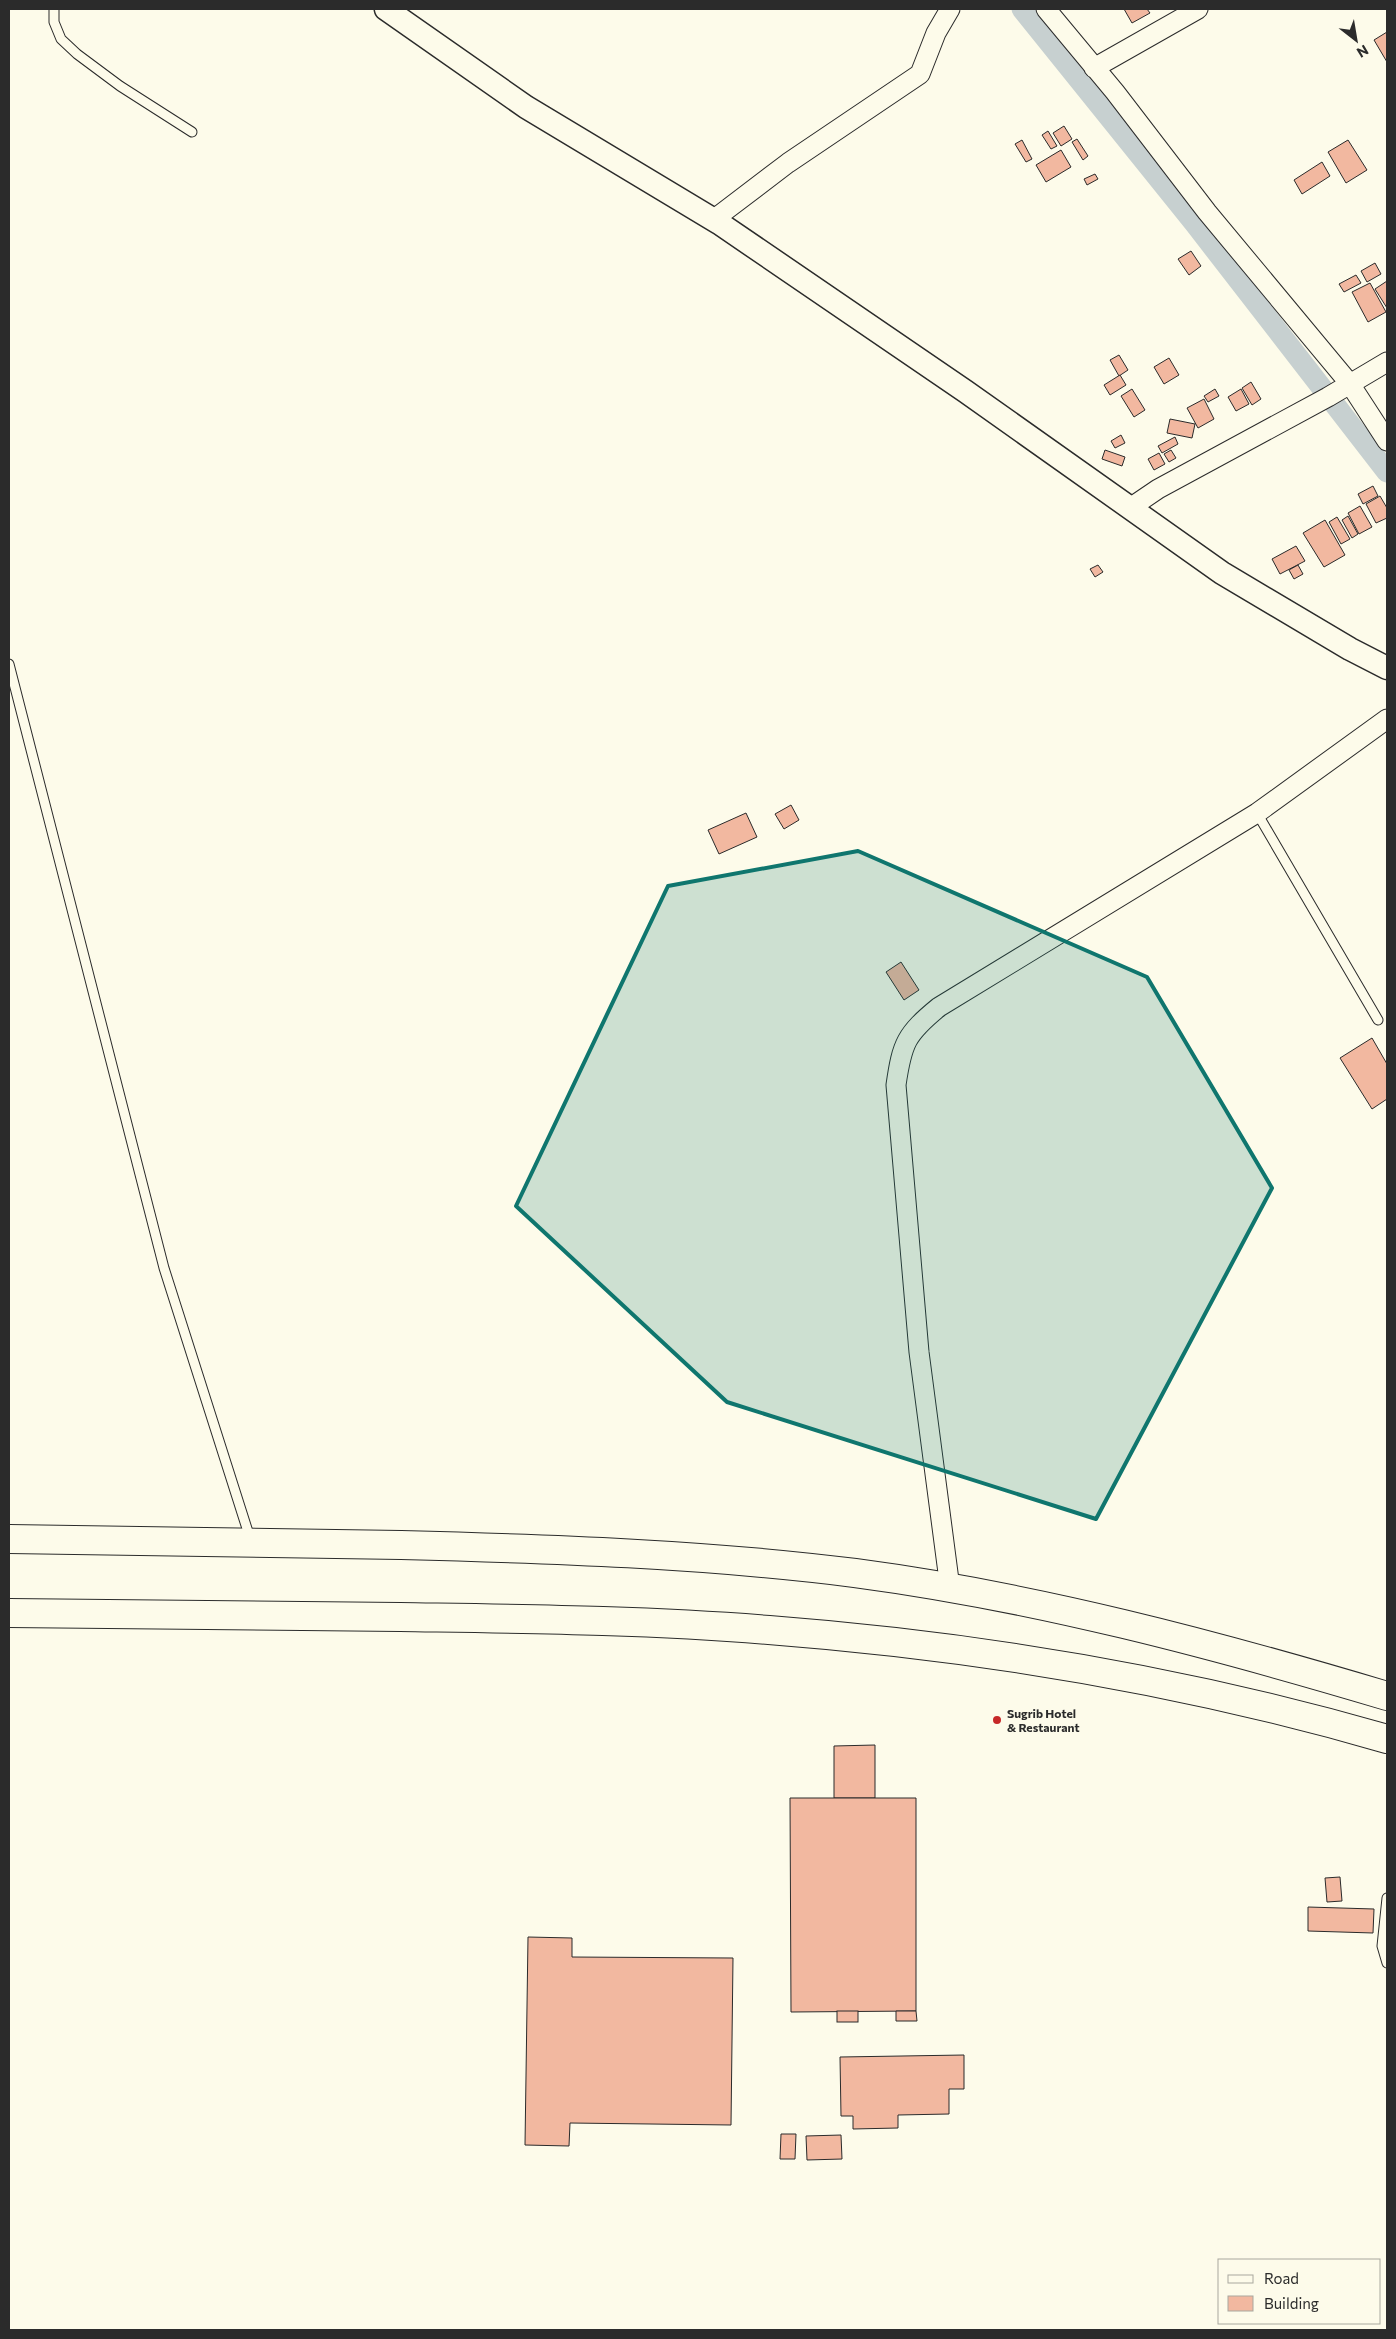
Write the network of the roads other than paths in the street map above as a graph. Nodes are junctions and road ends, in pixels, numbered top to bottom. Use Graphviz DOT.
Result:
graph roads {
  1 [pos="54,9"];
  2 [pos="386,9"];
  3 [pos="950,9"];
  4 [pos="1046,9"];
  5 [pos="1198,9"];
  6 [pos="1094,68"];
  7 [pos="192,132"];
  8 [pos="713,220"];
  9 [pos="1387,362"];
  10 [pos="1350,384"];
  11 [pos="1387,441"];
  12 [pos="1130,508"];
  13 [pos="9,664"];
  14 [pos="1387,668"];
  15 [pos="1387,719"];
  16 [pos="1257,813"];
  17 [pos="1378,1020"];
  18 [pos="9,1539"];
  19 [pos="251,1542"];
  20 [pos="950,1588"];
  21 [pos="9,1613"];
  22 [pos="1387,1696"];
  23 [pos="1387,1739"];
  24 [pos="1387,1898"];
  25 [pos="1387,1963"];
  1 -- 7 [label="lane"];
  2 -- 8 [label="street"];
  3 -- 8 [label="street"];
  4 -- 6 [label="street"];
  5 -- 6 [label="street"];
  6 -- 10 [label="street"];
  8 -- 12 [label="street"];
  9 -- 10 [label="street"];
  10 -- 11 [label="street"];
  10 -- 12 [label="street"];
  12 -- 14 [label="street"];
  13 -- 19 [label="lane"];
  15 -- 16 [label="street"];
  16 -- 17 [label="lane"];
  16 -- 20 [label="street"];
  18 -- 19 [label="highway"];
  19 -- 20 [label="highway"];
  20 -- 22 [label="highway"];
  21 -- 23 [label="highway"];
  24 -- 25 [label="lane"];
}
